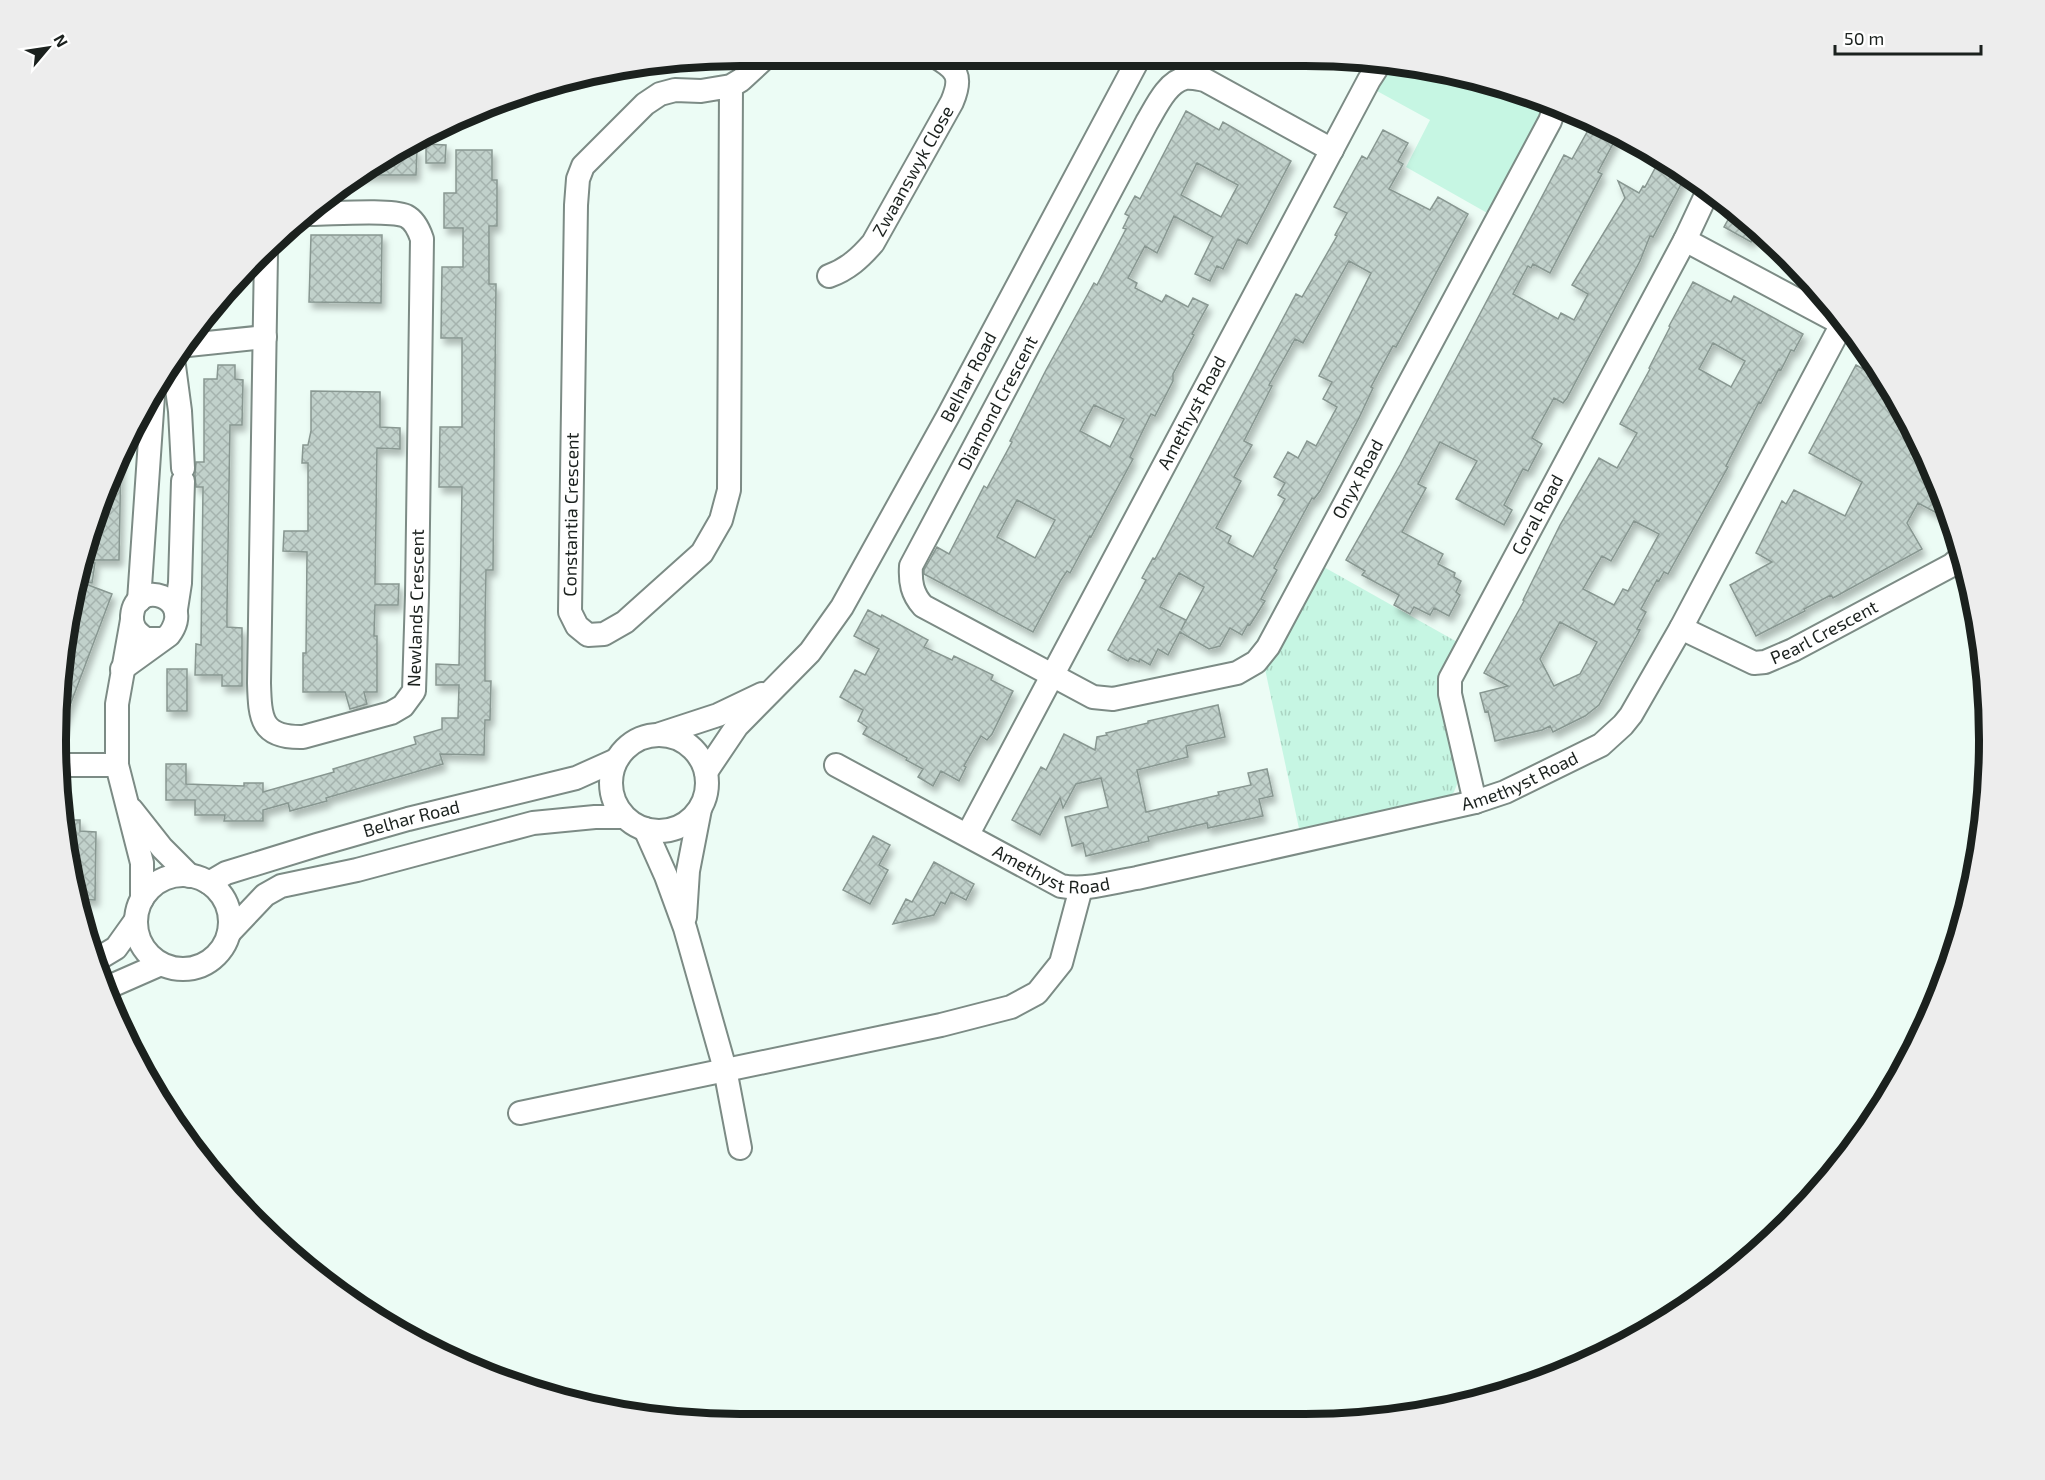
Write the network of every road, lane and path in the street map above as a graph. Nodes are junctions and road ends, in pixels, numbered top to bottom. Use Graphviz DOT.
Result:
graph roads {
  1 [pos="756,66"];
  2 [pos="951,66"];
  3 [pos="1135,66"];
  4 [pos="1376,70"];
  5 [pos="731,86"];
  6 [pos="1552,113"];
  7 [pos="1332,150"];
  8 [pos="1705,198"];
  9 [pos="319,214"];
  10 [pos="1685,240"];
  11 [pos="266,260"];
  12 [pos="829,276"];
  13 [pos="1828,316"];
  14 [pos="1840,331"];
  15 [pos="265,337"];
  16 [pos="195,344"];
  17 [pos="175,374"];
  18 [pos="152,411"];
  19 [pos="1955,562"];
  20 [pos="176,609"];
  21 [pos="135,610"];
  22 [pos="1681,628"];
  23 [pos="161,639"];
  24 [pos="122,669"];
  25 [pos="1053,677"];
  26 [pos="777,687"];
  27 [pos="660,734"];
  28 [pos="616,760"];
  29 [pos="67,765"];
  30 [pos="117,765"];
  31 [pos="836,765"];
  32 [pos="706,772"];
  33 [pos="126,802"];
  34 [pos="1475,802"];
  35 [pos="700,808"];
  36 [pos="624,817"];
  37 [pos="645,830"];
  38 [pos="968,834"];
  39 [pos="199,880"];
  40 [pos="1081,888"];
  41 [pos="139,909"];
  42 [pos="685,928"];
  43 [pos="229,933"];
  44 [pos="102,956"];
  45 [pos="161,964"];
  46 [pos="112,985"];
  47 [pos="726,1070"];
  48 [pos="520,1113"];
  49 [pos="740,1148"];
  1 -- 5 [label="street, Constantia Crescent"];
  2 -- 12 [label="street, Zwaanswyk Close"];
  3 -- 26 [label="street, Belhar Road"];
  4 -- 7 [label="street, Amethyst Road"];
  5 -- 5 [label="street, Constantia Crescent"];
  6 -- 25 [label="street, Onyx Road"];
  7 -- 25 [label="street, Amethyst Road"];
  7 -- 25 [label="street, Diamond Crescent"];
  8 -- 10 [label="street, Coral Road"];
  9 -- 15 [label="street, Newlands Crescent"];
  10 -- 13 [label="street"];
  10 -- 34 [label="street, Coral Road"];
  11 -- 15 [label="street, Newlands Crescent"];
  14 -- 22 [label="street, Amethyst Road"];
  15 -- 16 [label="street"];
  17 -- 20 [label="street"];
  18 -- 21 [label="street"];
  19 -- 22 [label="street, Pearl Crescent"];
  20 -- 21 [label="street"];
  20 -- 23 [label="street"];
  21 -- 23 [label="street"];
  21 -- 24 [label="street"];
  22 -- 34 [label="street, Amethyst Road"];
  23 -- 24 [label="street"];
  24 -- 30 [label="street"];
  25 -- 38 [label="street, Amethyst Road"];
  26 -- 27 [label="street, Belhar Road"];
  26 -- 32 [label="street, Belhar Road"];
  27 -- 28 [label="street"];
  27 -- 32 [label="street"];
  28 -- 36 [label="street"];
  28 -- 39 [label="street, Belhar Road"];
  29 -- 30 [label="street"];
  30 -- 33 [label="street"];
  31 -- 38 [label="street, Amethyst Road"];
  32 -- 35 [label="street"];
  33 -- 39 [label="street"];
  33 -- 41 [label="street"];
  34 -- 40 [label="street, Amethyst Road"];
  35 -- 37 [label="street"];
  35 -- 42 [label="street"];
  36 -- 37 [label="street"];
  36 -- 43 [label="street, Belhar Road"];
  37 -- 42 [label="street"];
  38 -- 40 [label="street, Amethyst Road"];
  39 -- 41 [label="street"];
  39 -- 43 [label="street"];
  40 -- 47 [label="street"];
  41 -- 44 [label="street"];
  41 -- 45 [label="street"];
  42 -- 47 [label="street"];
  43 -- 45 [label="street"];
  45 -- 46 [label="street"];
  47 -- 48 [label="street"];
  47 -- 49 [label="street"];
}
